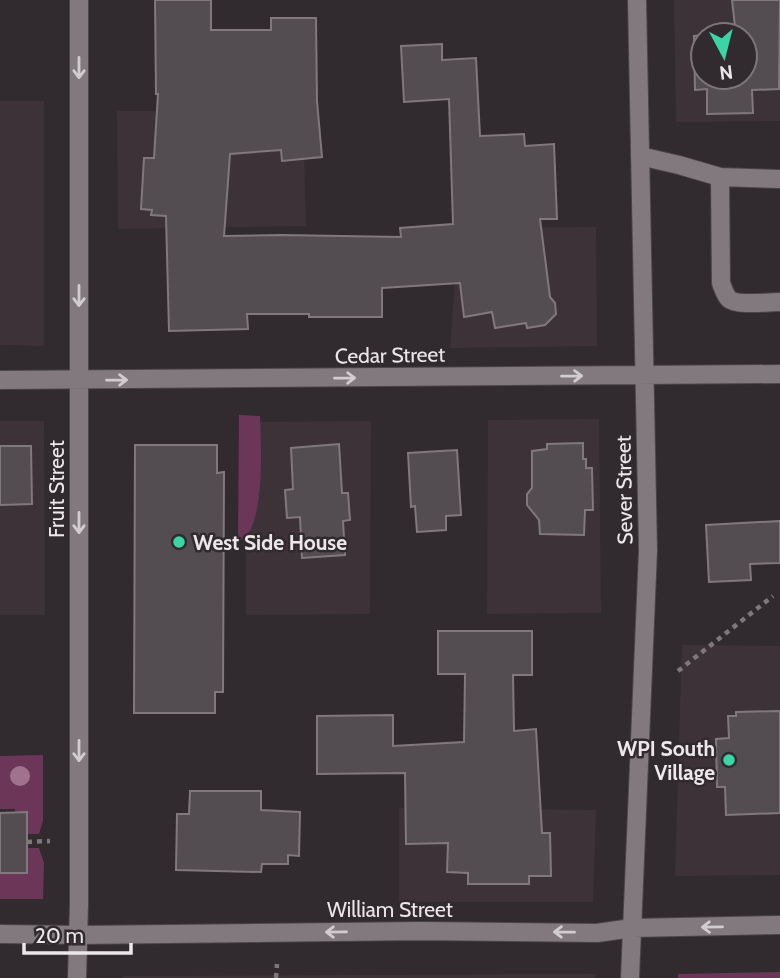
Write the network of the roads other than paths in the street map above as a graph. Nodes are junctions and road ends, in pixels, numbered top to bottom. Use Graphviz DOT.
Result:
graph roads {
  1 [pos="79,0"];
  2 [pos="637,0"];
  3 [pos="640,156"];
  4 [pos="720,177"];
  5 [pos="780,179"];
  6 [pos="780,302"];
  7 [pos="644,374"];
  8 [pos="780,374"];
  9 [pos="0,380"];
  10 [pos="79,380"];
  11 [pos="780,925"];
  12 [pos="632,928"];
  13 [pos="0,934"];
  14 [pos="78,935"];
  15 [pos="77,978"];
  16 [pos="630,978"];
  1 -- 10 [label="street, Fruit Street, one-way"];
  2 -- 3 [label="street, Sever Street"];
  3 -- 4 [label="street"];
  3 -- 7 [label="street, Sever Street"];
  4 -- 5 [label="street"];
  4 -- 6 [label="street"];
  7 -- 8 [label="street, Cedar Street"];
  10 -- 7 [label="street, Cedar Street, one-way"];
  7 -- 12 [label="street, Sever Street"];
  9 -- 10 [label="street, Cedar Street"];
  10 -- 14 [label="street, Fruit Street, one-way"];
  11 -- 12 [label="street, William Street, one-way"];
  12 -- 14 [label="street, William Street, one-way"];
  12 -- 16 [label="street, Sever Street"];
  13 -- 14 [label="street, William Street"];
  14 -- 15 [label="street, Fruit Street"];
}
